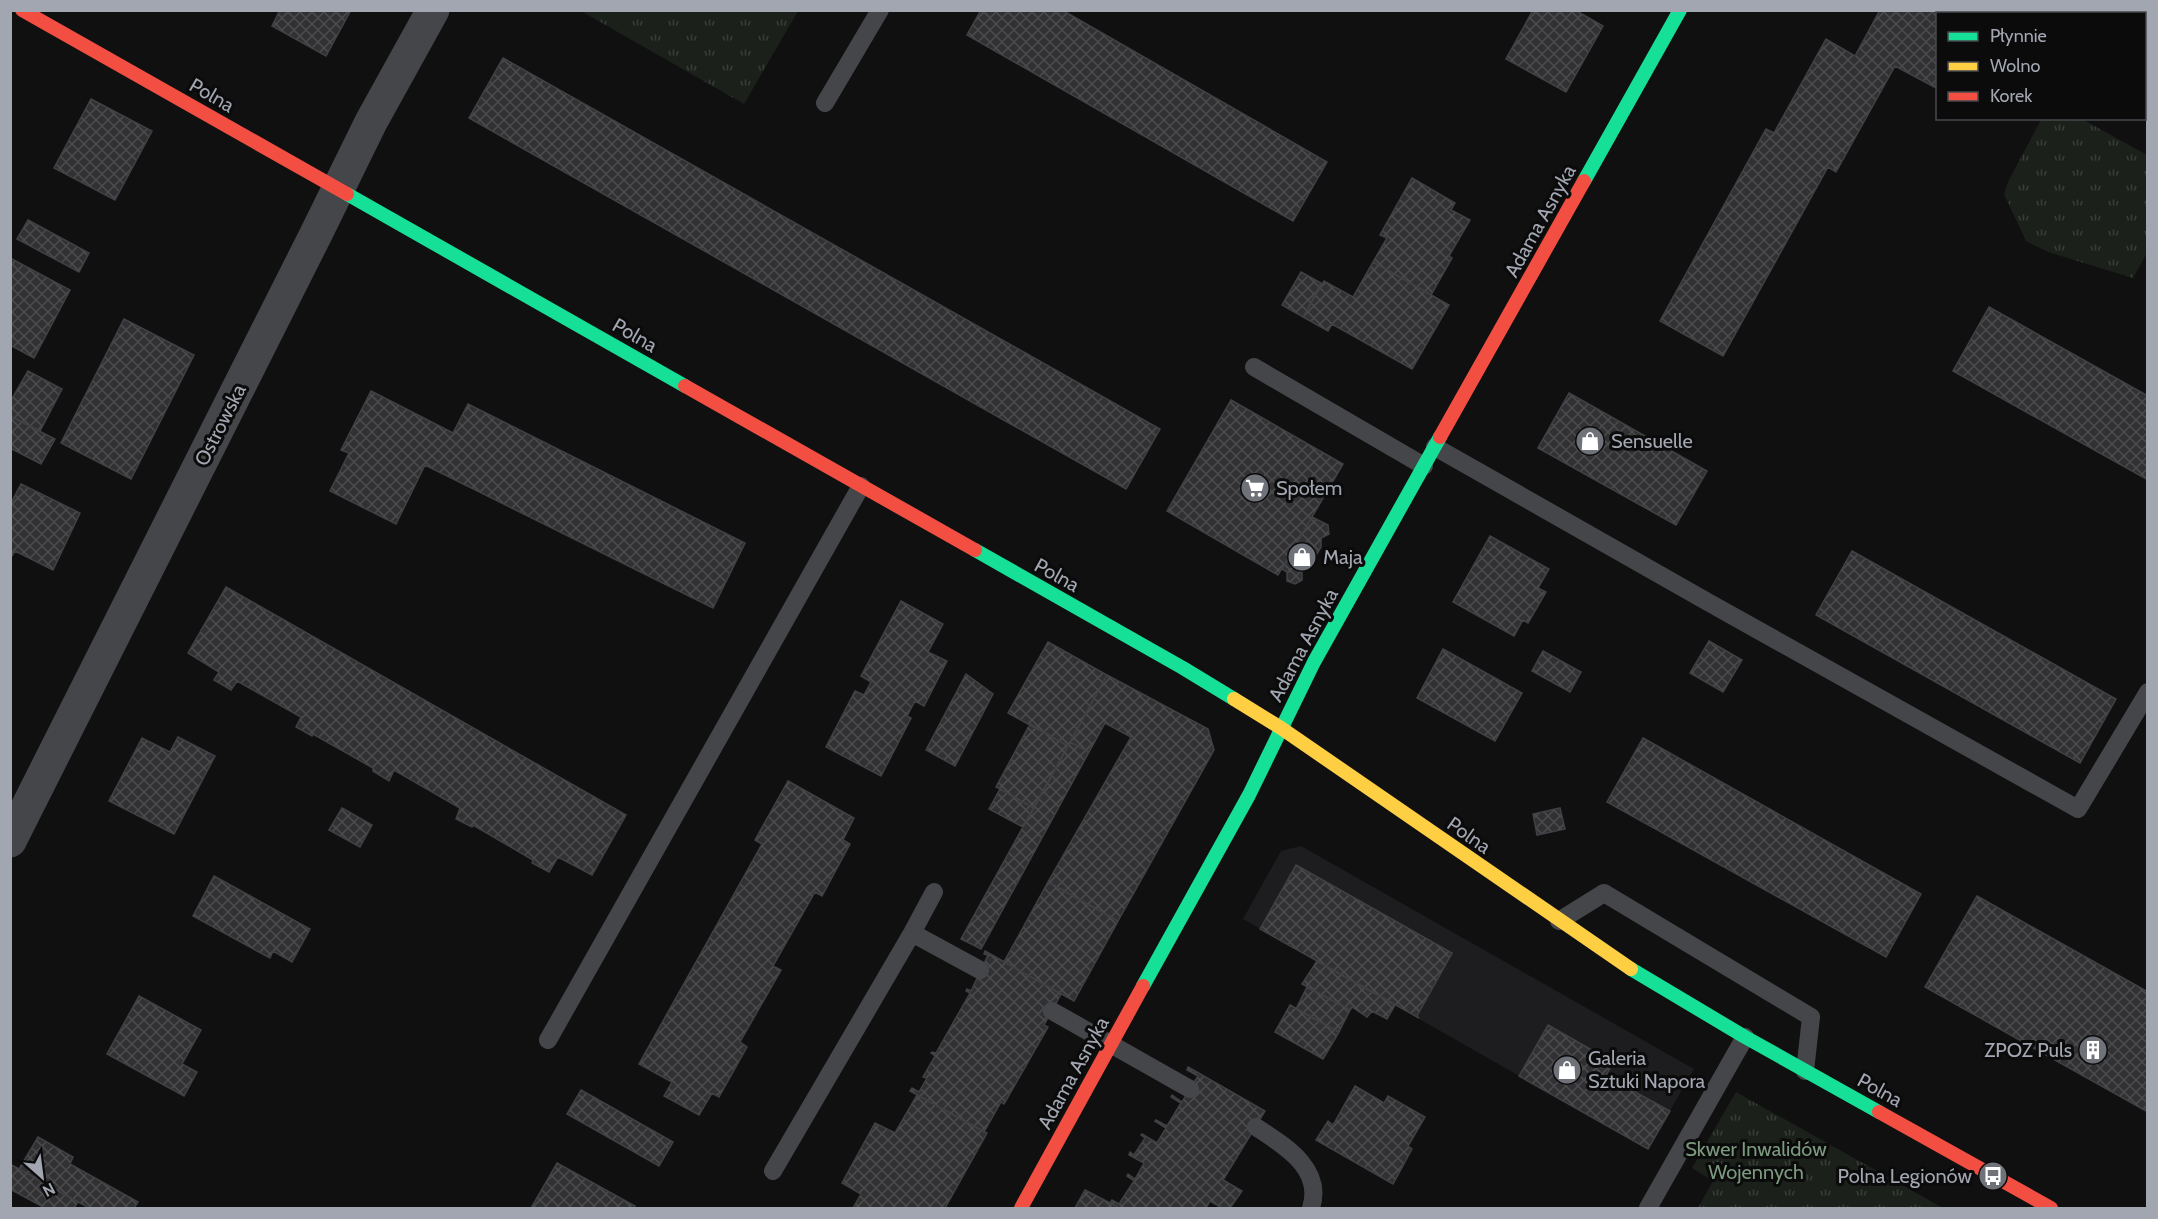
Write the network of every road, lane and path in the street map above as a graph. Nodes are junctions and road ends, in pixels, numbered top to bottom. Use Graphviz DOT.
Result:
graph roads {
  1 [pos="22,10"];
  2 [pos="433,10"];
  3 [pos="880,10"];
  4 [pos="1680,10"];
  5 [pos="825,103"];
  6 [pos="338,188"];
  7 [pos="1254,367"];
  8 [pos="1435,447"];
  9 [pos="1424,466"];
  10 [pos="861,486"];
  11 [pos="2148,692"];
  12 [pos="1281,728"];
  13 [pos="10,841"];
  14 [pos="934,892"];
  15 [pos="1559,921"];
  16 [pos="912,933"];
  17 [pos="980,970"];
  18 [pos="1052,1011"];
  19 [pos="1744,1037"];
  20 [pos="548,1040"];
  21 [pos="1111,1044"];
  22 [pos="1805,1071"];
  23 [pos="1190,1089"];
  24 [pos="1256,1127"];
  25 [pos="772,1171"];
  26 [pos="1021,1209"];
  27 [pos="1311,1209"];
  28 [pos="1648,1209"];
  29 [pos="2051,1209"];
  1 -- 6 [label="street, Polna"];
  2 -- 6 [label="street, Ostrowska"];
  3 -- 5 [label="lane"];
  4 -- 8 [label="street, Adama Asnyka"];
  6 -- 10 [label="street, Polna"];
  6 -- 13 [label="street, Ostrowska"];
  7 -- 9 [label="lane"];
  8 -- 9 [label="street, Adama Asnyka"];
  8 -- 11 [label="lane"];
  9 -- 12 [label="street, Adama Asnyka"];
  10 -- 12 [label="street, Polna"];
  10 -- 20 [label="lane"];
  12 -- 15 [label="street, Polna"];
  12 -- 21 [label="street, Adama Asnyka"];
  14 -- 16 [label="lane"];
  15 -- 19 [label="street, Polna"];
  15 -- 22 [label="lane"];
  16 -- 17 [label="lane"];
  16 -- 25 [label="lane"];
  18 -- 21 [label="lane"];
  19 -- 22 [label="street, Polna"];
  19 -- 28 [label="lane"];
  21 -- 23 [label="lane"];
  21 -- 26 [label="street, Adama Asnyka"];
  22 -- 29 [label="street, Polna"];
  24 -- 27 [label="lane"];
}
